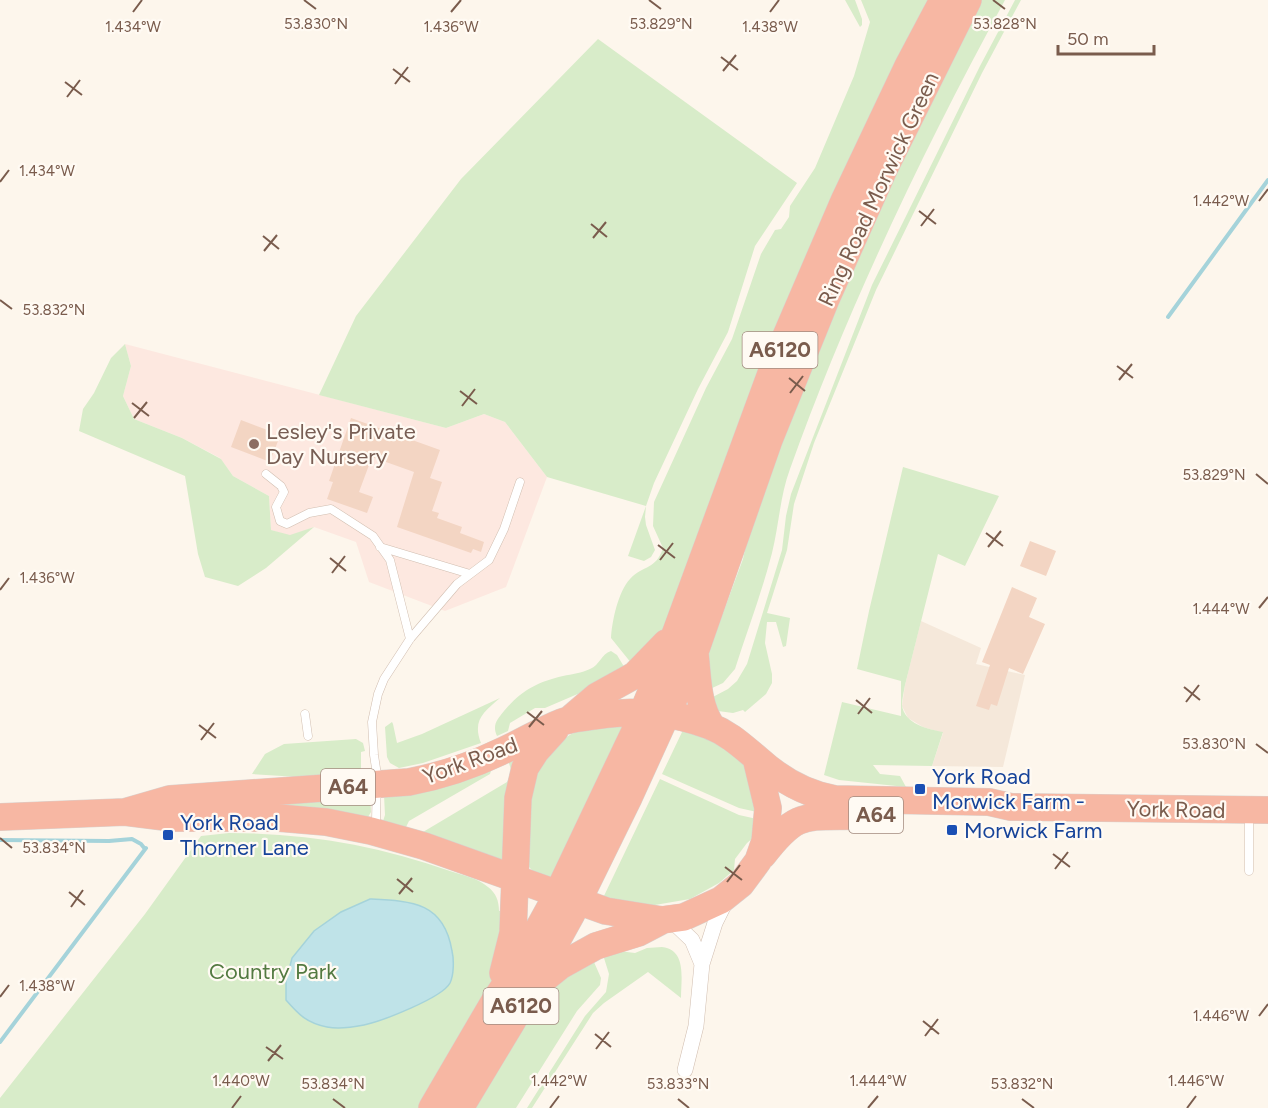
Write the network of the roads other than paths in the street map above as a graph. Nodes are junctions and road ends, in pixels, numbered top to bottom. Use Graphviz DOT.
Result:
graph roads {
  1 [pos="943,0"];
  2 [pos="968,0"];
  3 [pos="266,474"];
  4 [pos="520,482"];
  5 [pos="380,547"];
  6 [pos="470,574"];
  7 [pos="676,632"];
  8 [pos="410,639"];
  9 [pos="695,652"];
  10 [pos="655,712"];
  11 [pos="306,714"];
  12 [pos="565,721"];
  13 [pos="712,727"];
  14 [pos="308,736"];
  15 [pos="756,758"];
  16 [pos="377,785"];
  17 [pos="1011,807"];
  18 [pos="1258,810"];
  19 [pos="125,812"];
  20 [pos="0,818"];
  21 [pos="371,831"];
  22 [pos="758,861"];
  23 [pos="1249,871"];
  24 [pos="514,878"];
  25 [pos="730,894"];
  26 [pos="568,898"];
  27 [pos="667,920"];
  28 [pos="702,964"];
  29 [pos="530,990"];
  30 [pos="494,1002"];
  31 [pos="685,1070"];
  32 [pos="432,1108"];
  33 [pos="460,1108"];
  1 -- 7 [label="highway, Ring Road Morwick Green / A6120"];
  2 -- 9 [label="highway, Ring Road Morwick Green / A6120"];
  3 -- 5 [label="lane"];
  4 -- 6 [label="lane"];
  5 -- 6 [label="lane"];
  5 -- 8 [label="lane"];
  6 -- 8 [label="lane"];
  7 -- 10 [label="highway, Ring Road Morwick Green / A6120"];
  7 -- 12 [label="highway, Ring Road Morwick Green / A6120"];
  8 -- 16 [label="lane"];
  9 -- 10 [label="highway, Ring Road Morwick Green / A6120"];
  9 -- 13 [label="highway, Ring Road Morwick Green / A6120"];
  10 -- 12 [label="highway"];
  10 -- 13 [label="highway"];
  10 -- 26 [label="highway, A6120"];
  11 -- 14 [label="lane"];
  12 -- 16 [label="highway, York Road / A64"];
  12 -- 24 [label="highway"];
  13 -- 15 [label="highway"];
  15 -- 17 [label="highway, York Road / A64"];
  15 -- 22 [label="highway"];
  16 -- 19 [label="highway, York Road / A64"];
  16 -- 21 [label="lane"];
  17 -- 18 [label="highway, York Road / A64"];
  17 -- 22 [label="highway, York Road / A64"];
  18 -- 23 [label="lane"];
  19 -- 20 [label="highway, York Road / A64"];
  19 -- 21 [label="highway, York Road / A64"];
  21 -- 24 [label="highway, York Road / A64"];
  22 -- 25 [label="highway"];
  24 -- 26 [label="highway, York Road"];
  24 -- 30 [label="highway, A6120"];
  25 -- 27 [label="highway"];
  25 -- 28 [label="street"];
  26 -- 27 [label="highway"];
  26 -- 29 [label="highway, A6120"];
  26 -- 30 [label="highway, A6120"];
  27 -- 28 [label="street"];
  27 -- 29 [label="highway, A6120"];
  28 -- 31 [label="street"];
  29 -- 33 [label="highway, A6120"];
  30 -- 32 [label="highway, A6120"];
}
